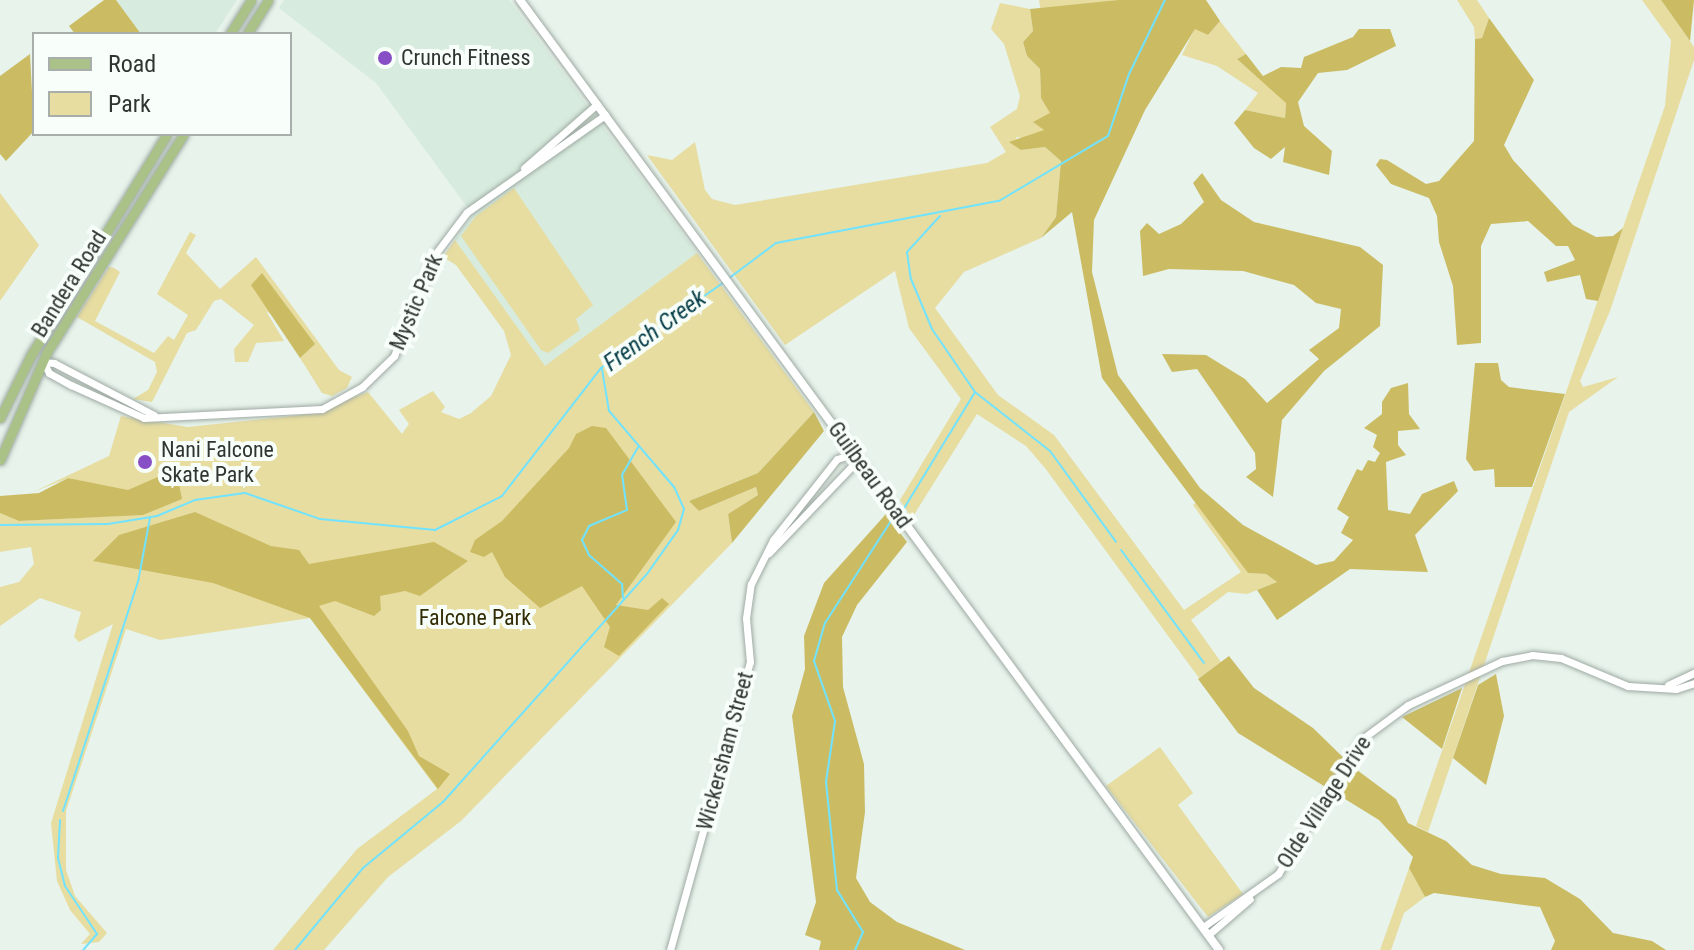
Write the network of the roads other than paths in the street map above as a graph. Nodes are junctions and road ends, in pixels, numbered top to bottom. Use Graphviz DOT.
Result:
graph roads {
  1 [pos="251,0"];
  2 [pos="268,0"];
  3 [pos="520,0"];
  4 [pos="231,32"];
  5 [pos="248,32"];
  6 [pos="597,104"];
  7 [pos="605,115"];
  8 [pos="166,136"];
  9 [pos="183,136"];
  10 [pos="522,170"];
  11 [pos="43,362"];
  12 [pos="0,418"];
  13 [pos="855,453"];
  14 [pos="0,460"];
  15 [pos="769,553"];
  16 [pos="1694,673"];
  17 [pos="1694,683"];
  18 [pos="1668,685"];
  19 [pos="1205,931"];
  20 [pos="670,950"];
  21 [pos="1219,950"];
  1 -- 4 [label="main road"];
  2 -- 5 [label="main road"];
  3 -- 6 [label="main road, Guilbeau Road"];
  6 -- 7 [label="main road, Guilbeau Road"];
  6 -- 10 [label="street, Mystic Park"];
  7 -- 10 [label="street, Mystic Park"];
  7 -- 13 [label="main road, Guilbeau Road"];
  8 -- 12 [label="main road, Bandera Road"];
  9 -- 11 [label="main road, Bandera Road"];
  10 -- 11 [label="street, Mystic Park"];
  11 -- 14 [label="main road, Bandera Road"];
  13 -- 15 [label="street, Wickersham Street"];
  13 -- 15 [label="street, Wickersham Street"];
  13 -- 19 [label="main road, Guilbeau Road"];
  15 -- 20 [label="street, Wickersham Street"];
  16 -- 18 [label="street, Olde Village Drive"];
  17 -- 18 [label="street, Olde Village Drive"];
  18 -- 19 [label="street, Olde Village Drive"];
  19 -- 21 [label="main road, Guilbeau Road"];
}
